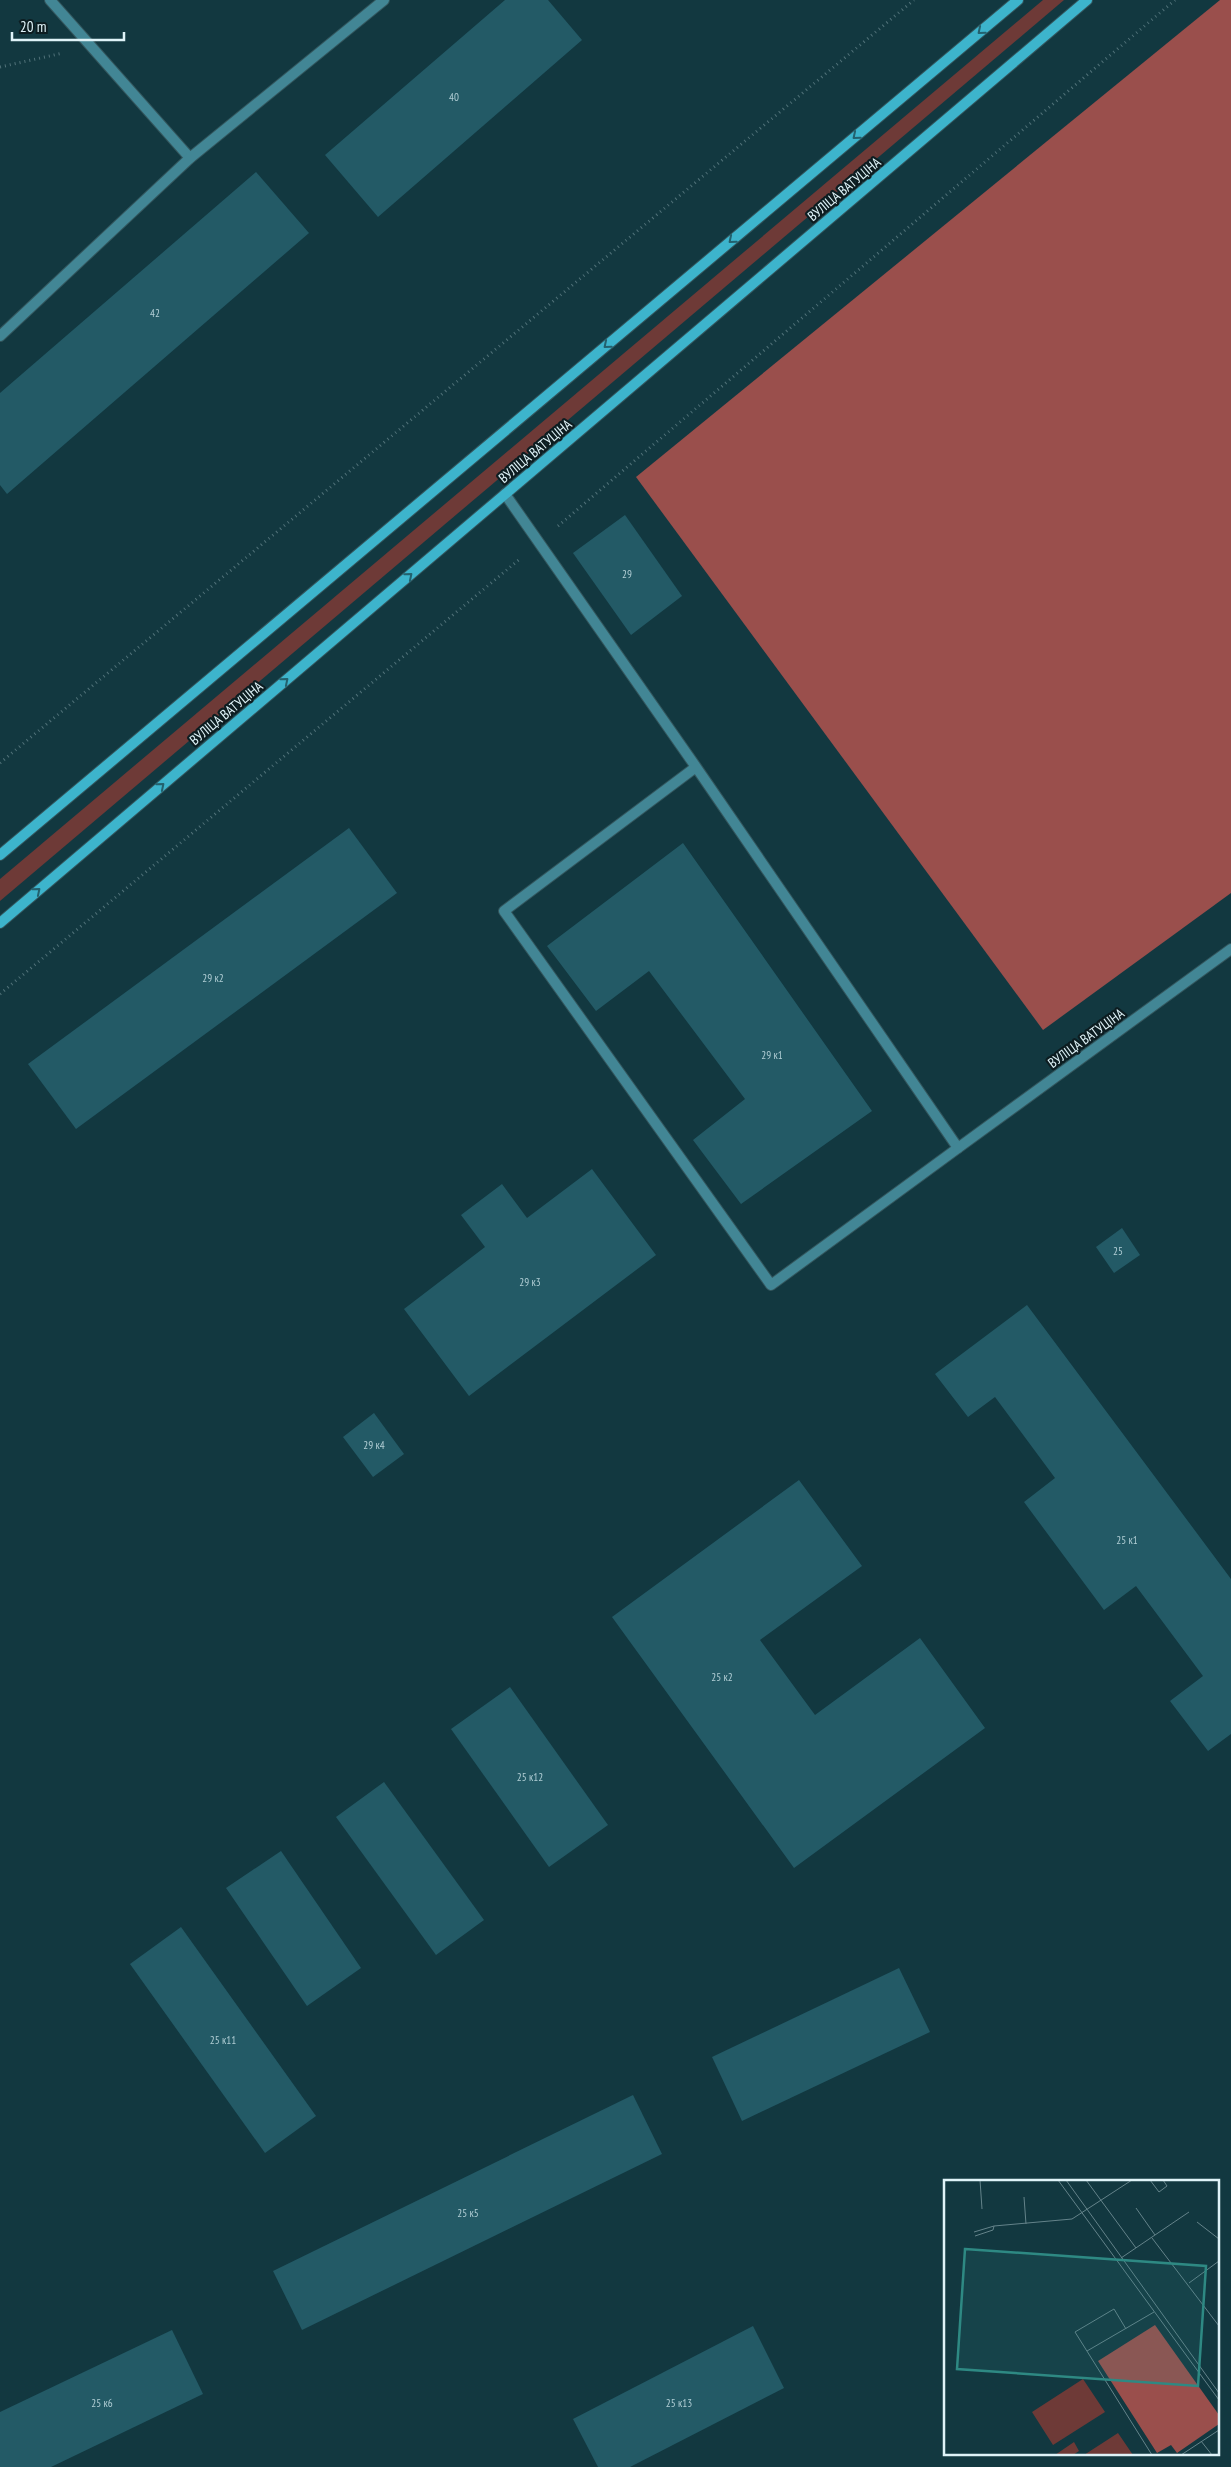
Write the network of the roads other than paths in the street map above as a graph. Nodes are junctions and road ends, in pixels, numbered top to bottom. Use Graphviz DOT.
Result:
graph roads {
  1 [pos="50,0"];
  2 [pos="384,0"];
  3 [pos="1018,0"];
  4 [pos="1087,0"];
  5 [pos="190,158"];
  6 [pos="0,336"];
  7 [pos="505,494"];
  8 [pos="696,767"];
  9 [pos="0,855"];
  10 [pos="0,923"];
  11 [pos="1231,950"];
  12 [pos="958,1148"];
  1 -- 5 [label="street"];
  2 -- 5 [label="street"];
  3 -- 9 [label="street, one-way"];
  4 -- 7 [label="street, ВУЛІЦА ВАТУЦІНА"];
  5 -- 6 [label="street"];
  7 -- 8 [label="street"];
  10 -- 7 [label="street, ВУЛІЦА ВАТУЦІНА, one-way"];
  8 -- 12 [label="street"];
  8 -- 12 [label="street, ВУЛІЦА ВАТУЦІНА"];
  11 -- 12 [label="street, ВУЛІЦА ВАТУЦІНА"];
}
